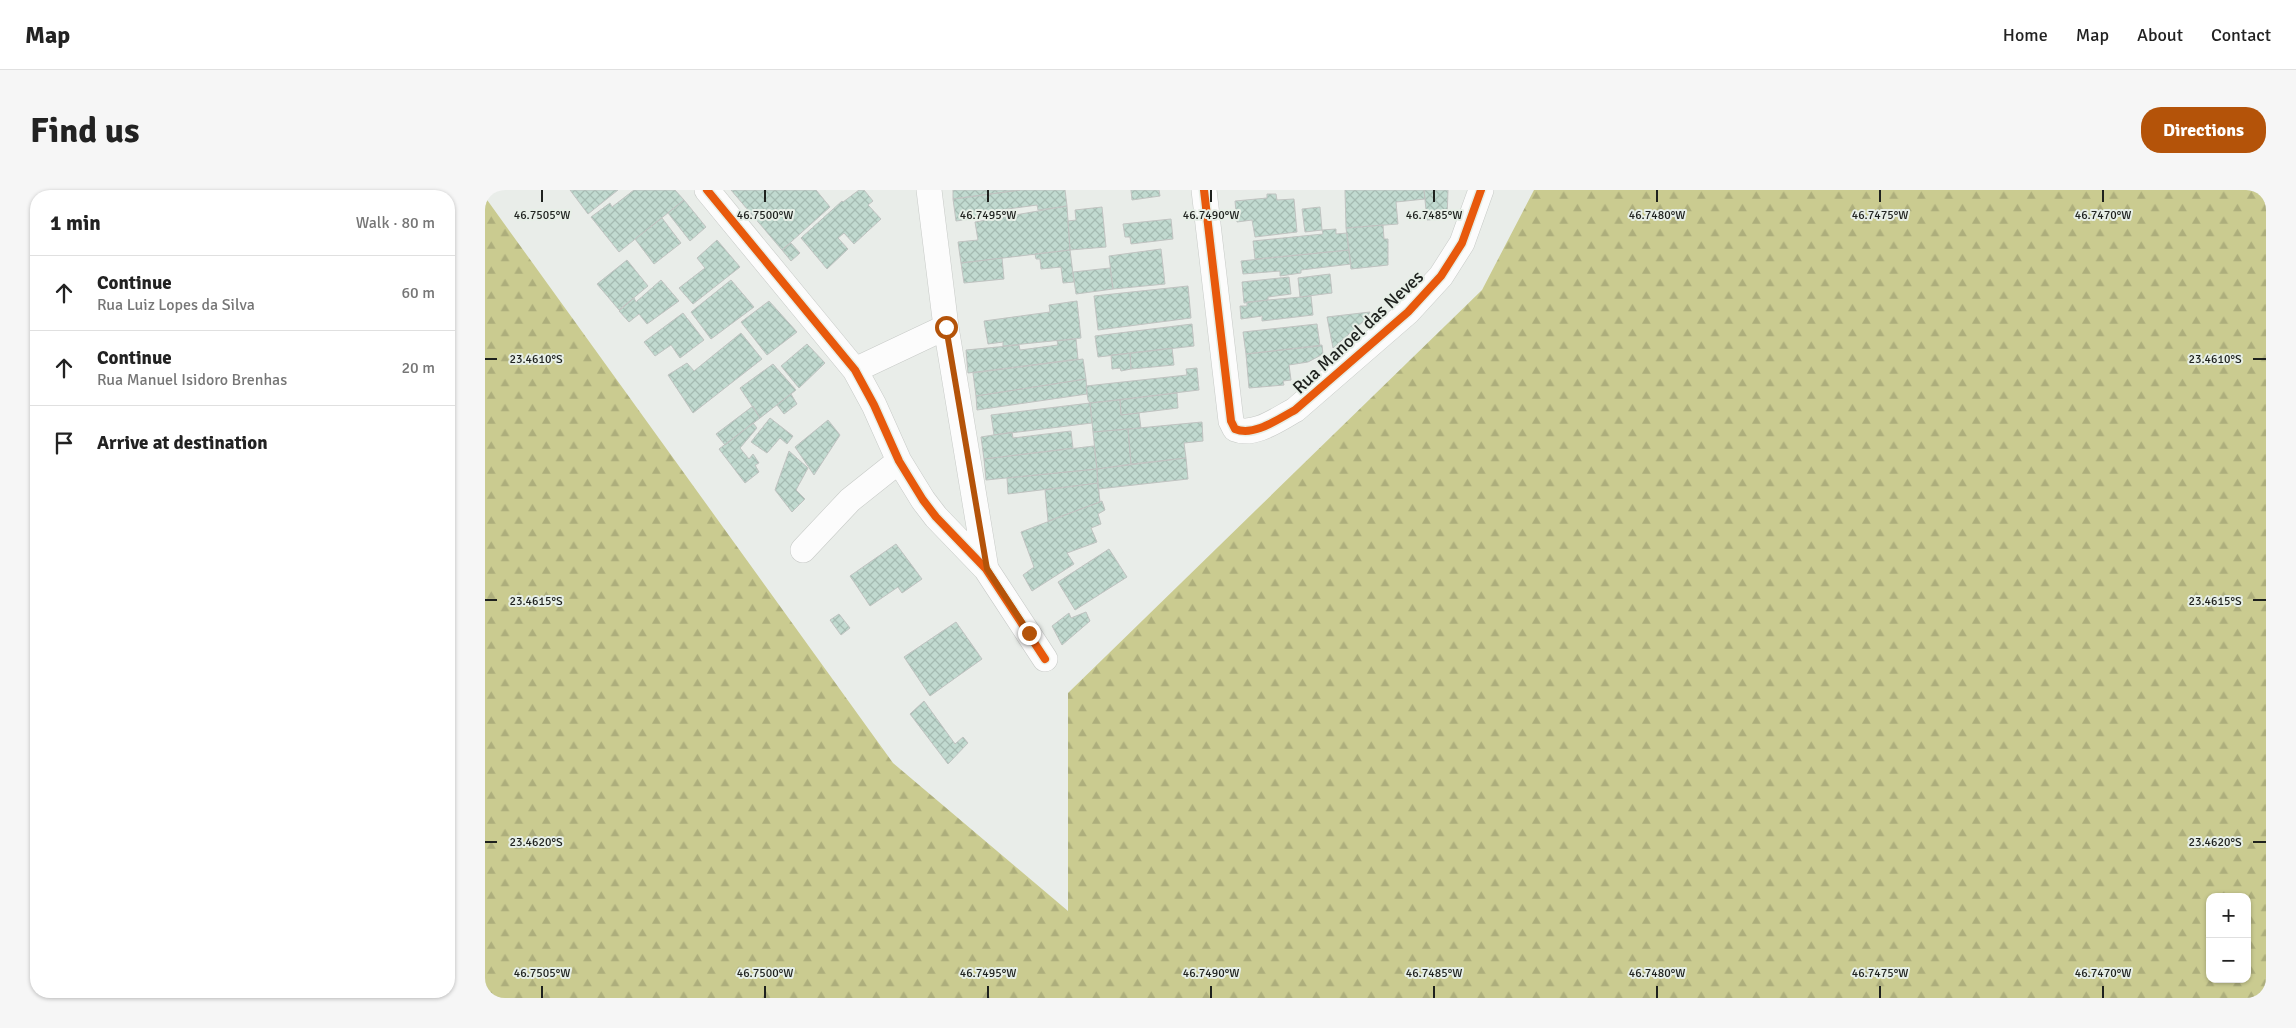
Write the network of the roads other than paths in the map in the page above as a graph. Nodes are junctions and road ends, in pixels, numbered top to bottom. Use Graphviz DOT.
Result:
graph roads {
  1 [pos="707,190"];
  2 [pos="929,190"];
  3 [pos="1203,190"];
  4 [pos="1481,190"];
  5 [pos="946,327"];
  6 [pos="855,370"];
  7 [pos="899,461"];
  8 [pos="803,550"];
  9 [pos="987,569"];
  10 [pos="1045,659"];
  1 -- 6 [label="street"];
  2 -- 5 [label="street"];
  3 -- 4 [label="street, Rua Manoel das Neves"];
  5 -- 6 [label="street"];
  5 -- 9 [label="street"];
  6 -- 7 [label="street"];
  7 -- 8 [label="street"];
  7 -- 9 [label="street"];
  9 -- 10 [label="street"];
}
